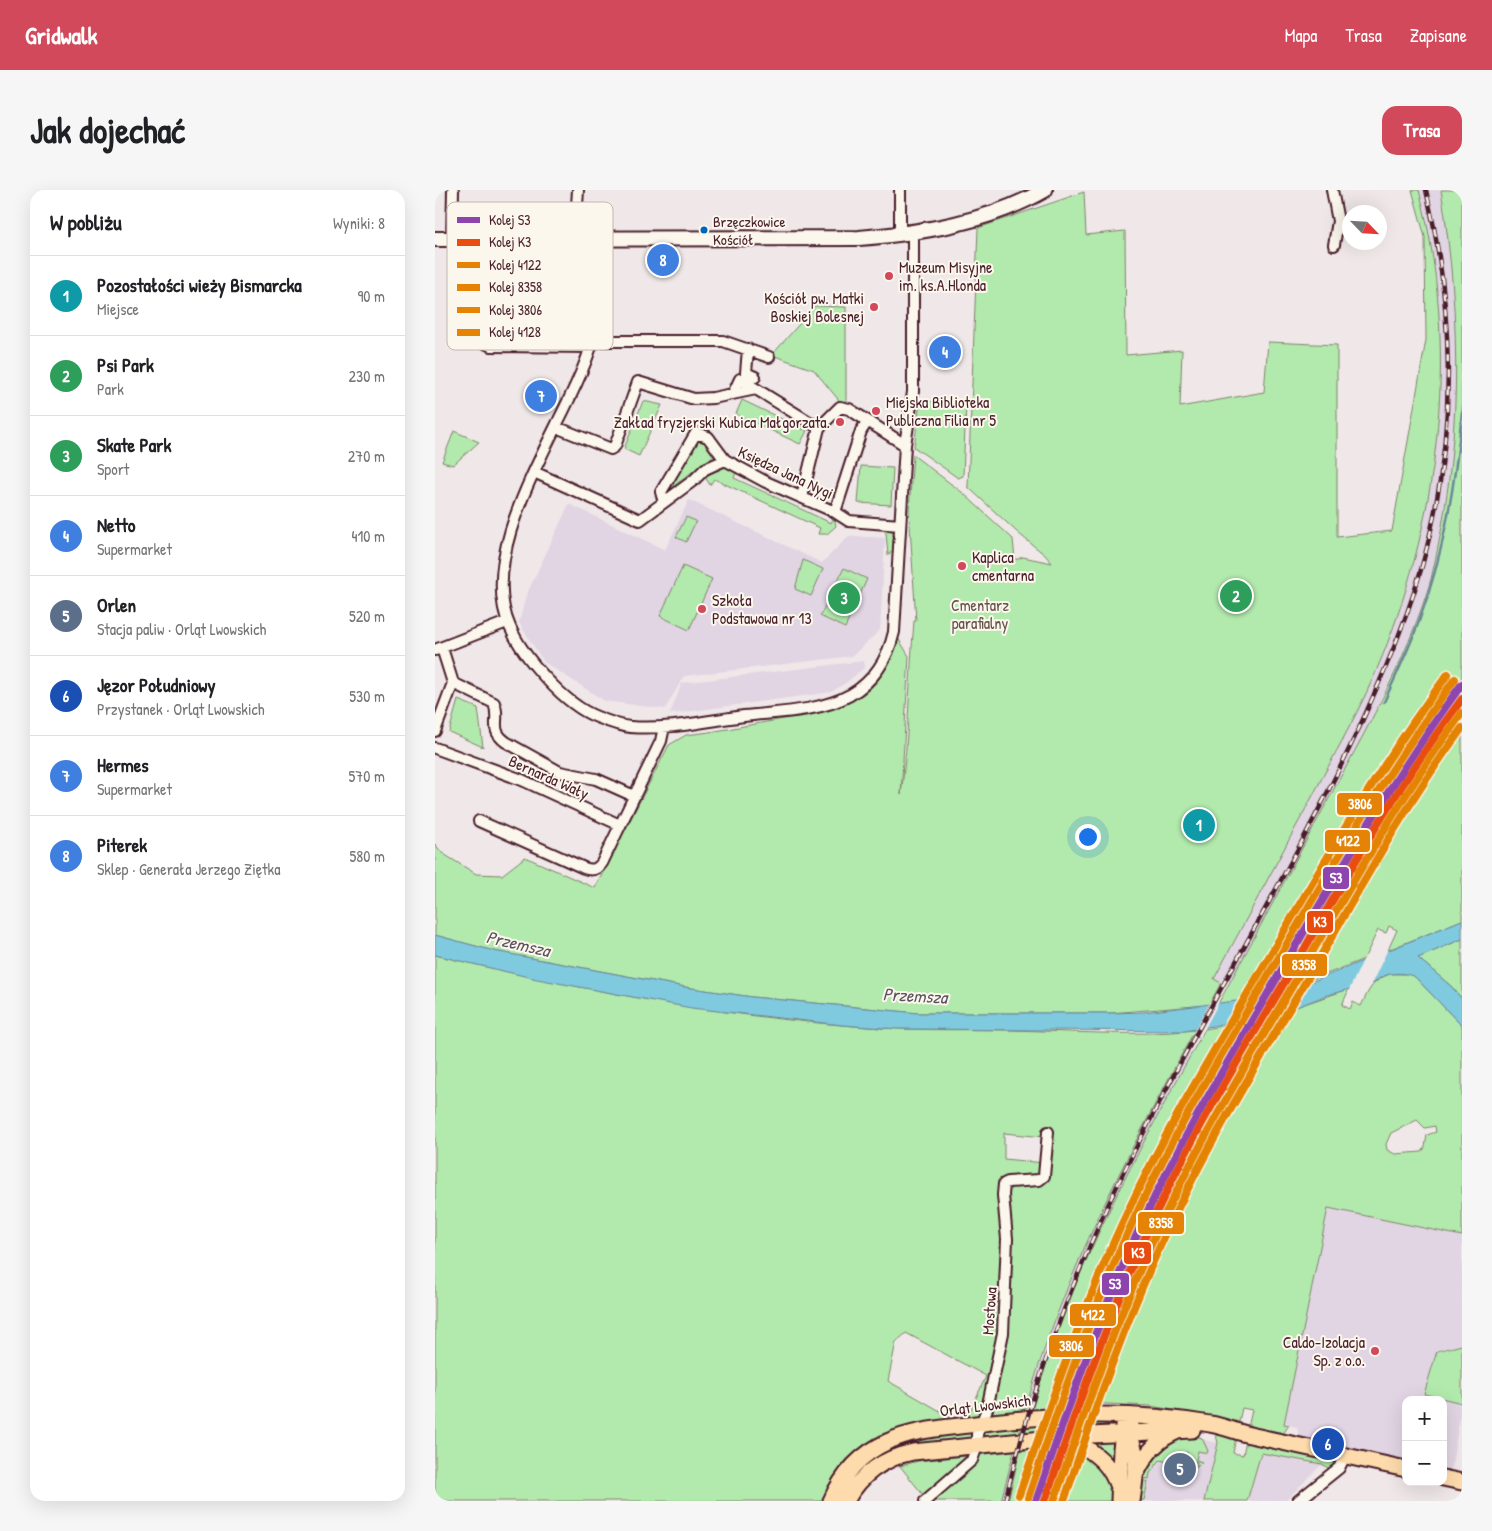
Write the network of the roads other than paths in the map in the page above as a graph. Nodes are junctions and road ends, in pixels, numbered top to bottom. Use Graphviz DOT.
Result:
graph roads {
  1 [pos="900,190"];
  2 [pos="1045,190"];
  3 [pos="1332,190"];
  4 [pos="907,233"];
  5 [pos="613,238"];
  6 [pos="1334,245"];
  7 [pos="613,344"];
  8 [pos="748,349"];
  9 [pos="589,350"];
  10 [pos="769,357"];
  11 [pos="755,377"];
  12 [pos="867,422"];
  13 [pos="556,427"];
  14 [pos="819,428"];
  15 [pos="905,445"];
  16 [pos="725,460"];
  17 [pos="534,472"];
  18 [pos="802,497"];
  19 [pos="664,502"];
  20 [pos="835,512"];
  21 [pos="900,525"];
  22 [pos="507,622"];
  23 [pos="438,649"];
  24 [pos="453,683"];
  25 [pos="663,727"];
  26 [pos="435,731"];
  27 [pos="435,748"];
  28 [pos="634,796"];
  29 [pos="479,821"];
  30 [pos="620,825"];
  31 [pos="1048,1132"];
  32 [pos="1105,1414"];
  33 [pos="1150,1416"];
  34 [pos="980,1424"];
  35 [pos="1185,1429"];
  36 [pos="1231,1431"];
  37 [pos="1127,1432"];
  38 [pos="1071,1436"];
  39 [pos="977,1446"];
  40 [pos="1345,1456"];
  41 [pos="1402,1468"];
  42 [pos="1136,1474"];
  43 [pos="1447,1479"];
  44 [pos="1462,1482"];
  45 [pos="1119,1496"];
  46 [pos="831,1501"];
  47 [pos="846,1501"];
  48 [pos="925,1501"];
  49 [pos="1132,1501"];
  50 [pos="1298,1501"];
  1 -- 4 [label="street"];
  2 -- 4 [label="main road"];
  3 -- 6 [label="street"];
  4 -- 5 [label="main road"];
  4 -- 15 [label="street"];
  7 -- 8 [label="street"];
  8 -- 10 [label="street"];
  8 -- 11 [label="street"];
  9 -- 13 [label="street"];
  12 -- 14 [label="street"];
  12 -- 15 [label="street"];
  12 -- 20 [label="street, Księdza Jana Nygi"];
  13 -- 14 [label="street"];
  13 -- 17 [label="street"];
  14 -- 18 [label="street"];
  15 -- 21 [label="street"];
  16 -- 18 [label="street, Księdza Jana Nygi"];
  16 -- 19 [label="street, Księdza Jana Nygi"];
  16 -- 19 [label="street, Księdza Jana Nygi"];
  17 -- 19 [label="street, Księdza Jana Nygi"];
  17 -- 22 [label="street"];
  18 -- 20 [label="street, Księdza Jana Nygi"];
  20 -- 21 [label="street, Księdza Jana Nygi"];
  21 -- 25 [label="street"];
  22 -- 23 [label="street"];
  22 -- 25 [label="street"];
  23 -- 24 [label="street"];
  24 -- 26 [label="street"];
  24 -- 28 [label="street, Bernarda Wały"];
  25 -- 28 [label="street"];
  27 -- 30 [label="street, Bernarda Wały"];
  28 -- 30 [label="street"];
  29 -- 30 [label="street"];
  31 -- 34 [label="street, Mostowa"];
  32 -- 33 [label="main road, Orląt Lwowskich"];
  32 -- 34 [label="main road, Orląt Lwowskich"];
  32 -- 37 [label="main road"];
  33 -- 36 [label="main road, Orląt Lwowskich"];
  33 -- 37 [label="main road"];
  34 -- 39 [label="street, Mostowa"];
  34 -- 46 [label="main road, Orląt Lwowskich"];
  35 -- 36 [label="main road, Orląt Lwowskich"];
  35 -- 37 [label="main road, Orląt Lwowskich"];
  35 -- 42 [label="main road"];
  36 -- 40 [label="main road, Orląt Lwowskich"];
  37 -- 38 [label="main road, Orląt Lwowskich"];
  37 -- 42 [label="main road"];
  37 -- 45 [label="main road"];
  38 -- 39 [label="main road, Orląt Lwowskich"];
  38 -- 45 [label="main road"];
  39 -- 47 [label="main road, Orląt Lwowskich"];
  39 -- 48 [label="street, Mostowa"];
  40 -- 41 [label="main road, Orląt Lwowskich"];
  40 -- 50 [label="street"];
  42 -- 49 [label="main road"];
  43 -- 44 [label="main road"];
}
